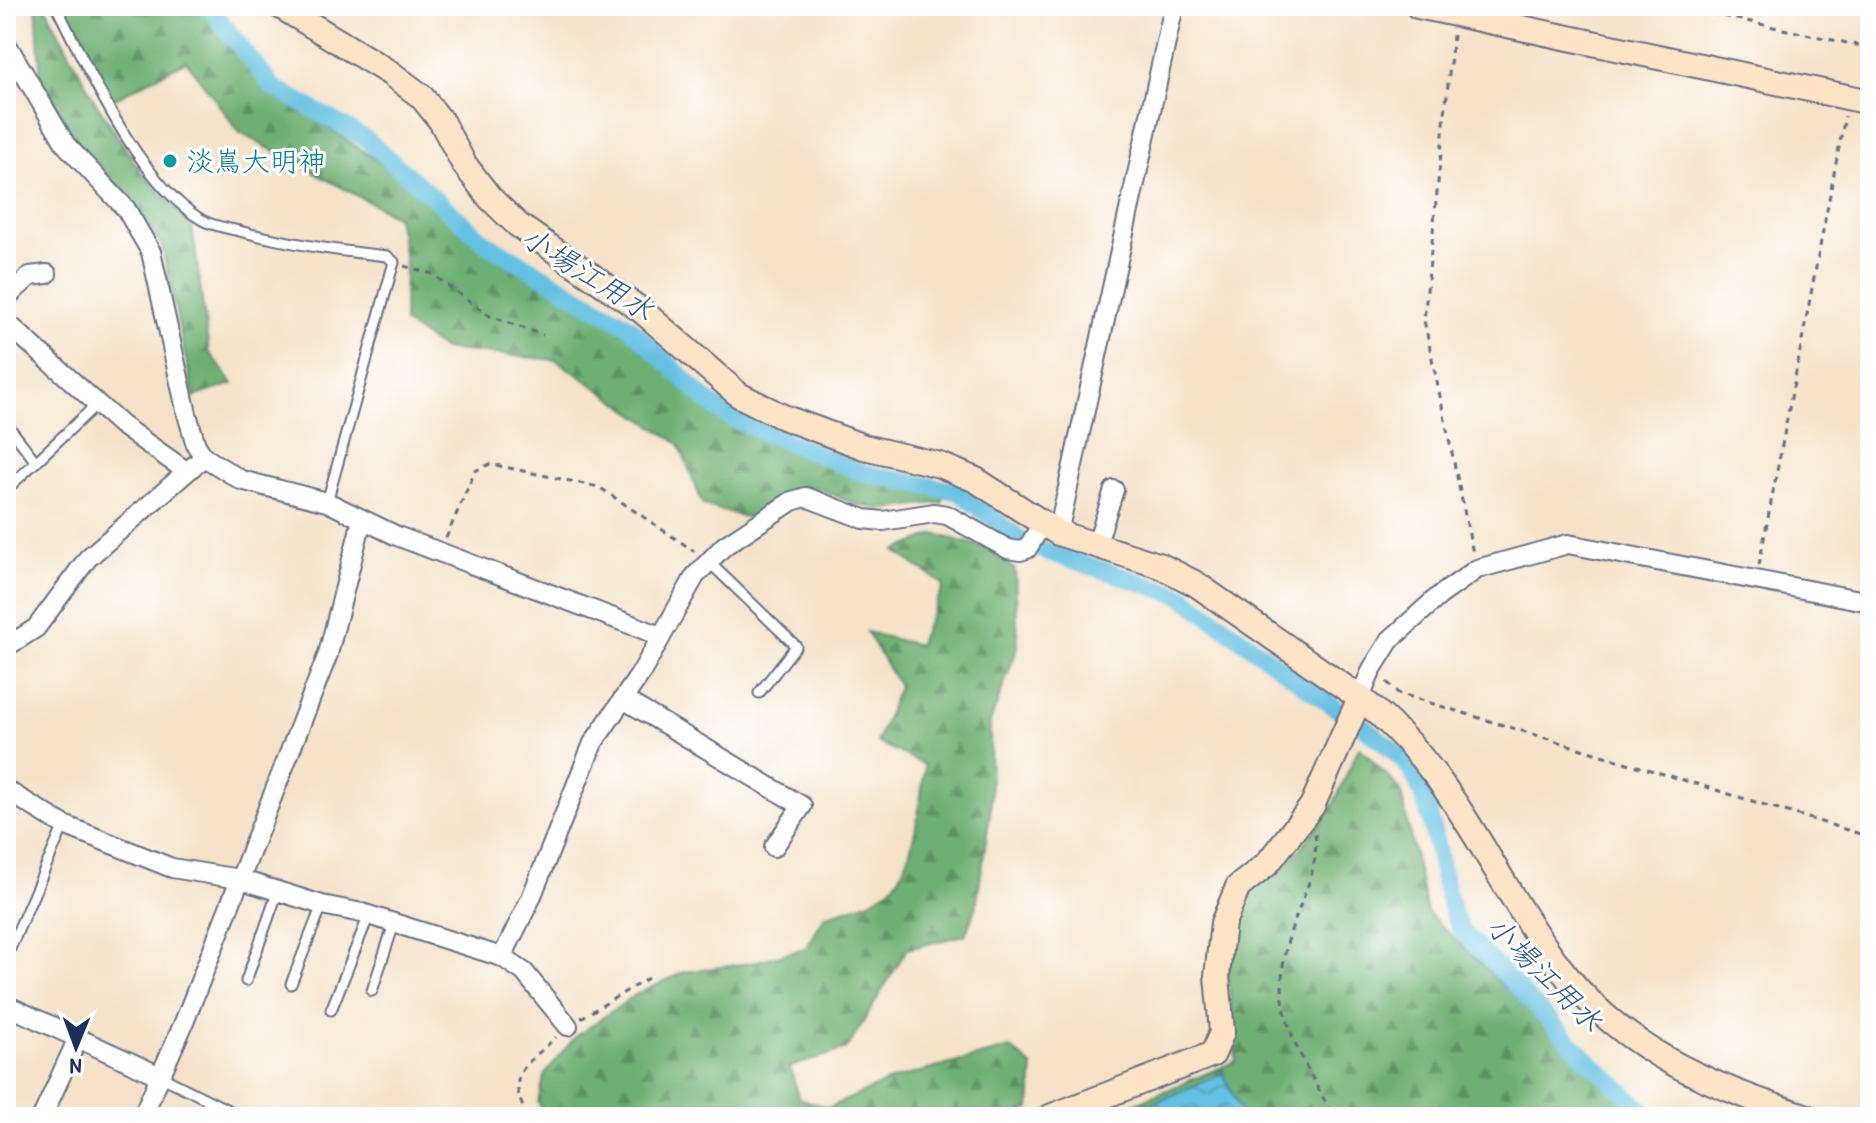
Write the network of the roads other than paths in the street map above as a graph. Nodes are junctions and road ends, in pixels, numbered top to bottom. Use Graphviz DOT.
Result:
graph roads {
  1 [pos="56,6"];
  2 [pos="280,6"];
  3 [pos="1174,6"];
  4 [pos="1418,6"];
  5 [pos="6,43"];
  6 [pos="1860,100"];
  7 [pos="47,274"];
  8 [pos="6,298"];
  9 [pos="6,322"];
  10 [pos="98,403"];
  11 [pos="6,423"];
  12 [pos="204,457"];
  13 [pos="36,462"];
  14 [pos="186,471"];
  15 [pos="6,490"];
  16 [pos="1111,499"];
  17 [pos="327,502"];
  18 [pos="362,520"];
  19 [pos="1050,528"];
  20 [pos="1096,546"];
  21 [pos="708,561"];
  22 [pos="1870,602"];
  23 [pos="661,636"];
  24 [pos="6,647"];
  25 [pos="759,693"];
  26 [pos="1360,698"];
  27 [pos="623,699"];
  28 [pos="6,790"];
  29 [pos="64,825"];
  30 [pos="774,847"];
  31 [pos="239,879"];
  32 [pos="278,891"];
  33 [pos="322,905"];
  34 [pos="369,915"];
  35 [pos="394,924"];
  36 [pos="502,957"];
  37 [pos="6,958"];
  38 [pos="246,981"];
  39 [pos="291,984"];
  40 [pos="372,991"];
  41 [pos="6,1005"];
  42 [pos="331,1010"];
  43 [pos="568,1026"];
  44 [pos="78,1038"];
  45 [pos="160,1076"];
  46 [pos="42,1117"];
  47 [pos="142,1117"];
  48 [pos="242,1117"];
  49 [pos="1049,1117"];
  50 [pos="1808,1117"];
  1 -- 17 [label="lane"];
  2 -- 19 [label="street"];
  3 -- 19 [label="street"];
  4 -- 6 [label="street"];
  5 -- 12 [label="street"];
  7 -- 8 [label="street"];
  9 -- 10 [label="street"];
  10 -- 13 [label="lane"];
  10 -- 14 [label="street"];
  11 -- 13 [label="lane"];
  12 -- 14 [label="street"];
  12 -- 17 [label="street"];
  13 -- 15 [label="lane"];
  14 -- 24 [label="street"];
  16 -- 20 [label="street"];
  17 -- 18 [label="street"];
  18 -- 23 [label="street"];
  18 -- 31 [label="street"];
  19 -- 20 [label="street"];
  19 -- 21 [label="street"];
  20 -- 26 [label="street"];
  21 -- 23 [label="street"];
  21 -- 25 [label="lane"];
  22 -- 26 [label="street"];
  23 -- 27 [label="street"];
  26 -- 49 [label="street"];
  26 -- 50 [label="street"];
  27 -- 30 [label="street"];
  27 -- 36 [label="street"];
  28 -- 29 [label="street"];
  29 -- 31 [label="street"];
  29 -- 37 [label="lane"];
  31 -- 32 [label="street"];
  31 -- 45 [label="street"];
  32 -- 33 [label="street"];
  32 -- 38 [label="lane"];
  33 -- 34 [label="street"];
  33 -- 39 [label="lane"];
  34 -- 35 [label="street"];
  34 -- 42 [label="lane"];
  35 -- 36 [label="street"];
  35 -- 40 [label="lane"];
  36 -- 43 [label="street"];
  41 -- 44 [label="street"];
  44 -- 45 [label="street"];
  44 -- 46 [label="street"];
  45 -- 47 [label="street"];
  45 -- 48 [label="lane"];
}
